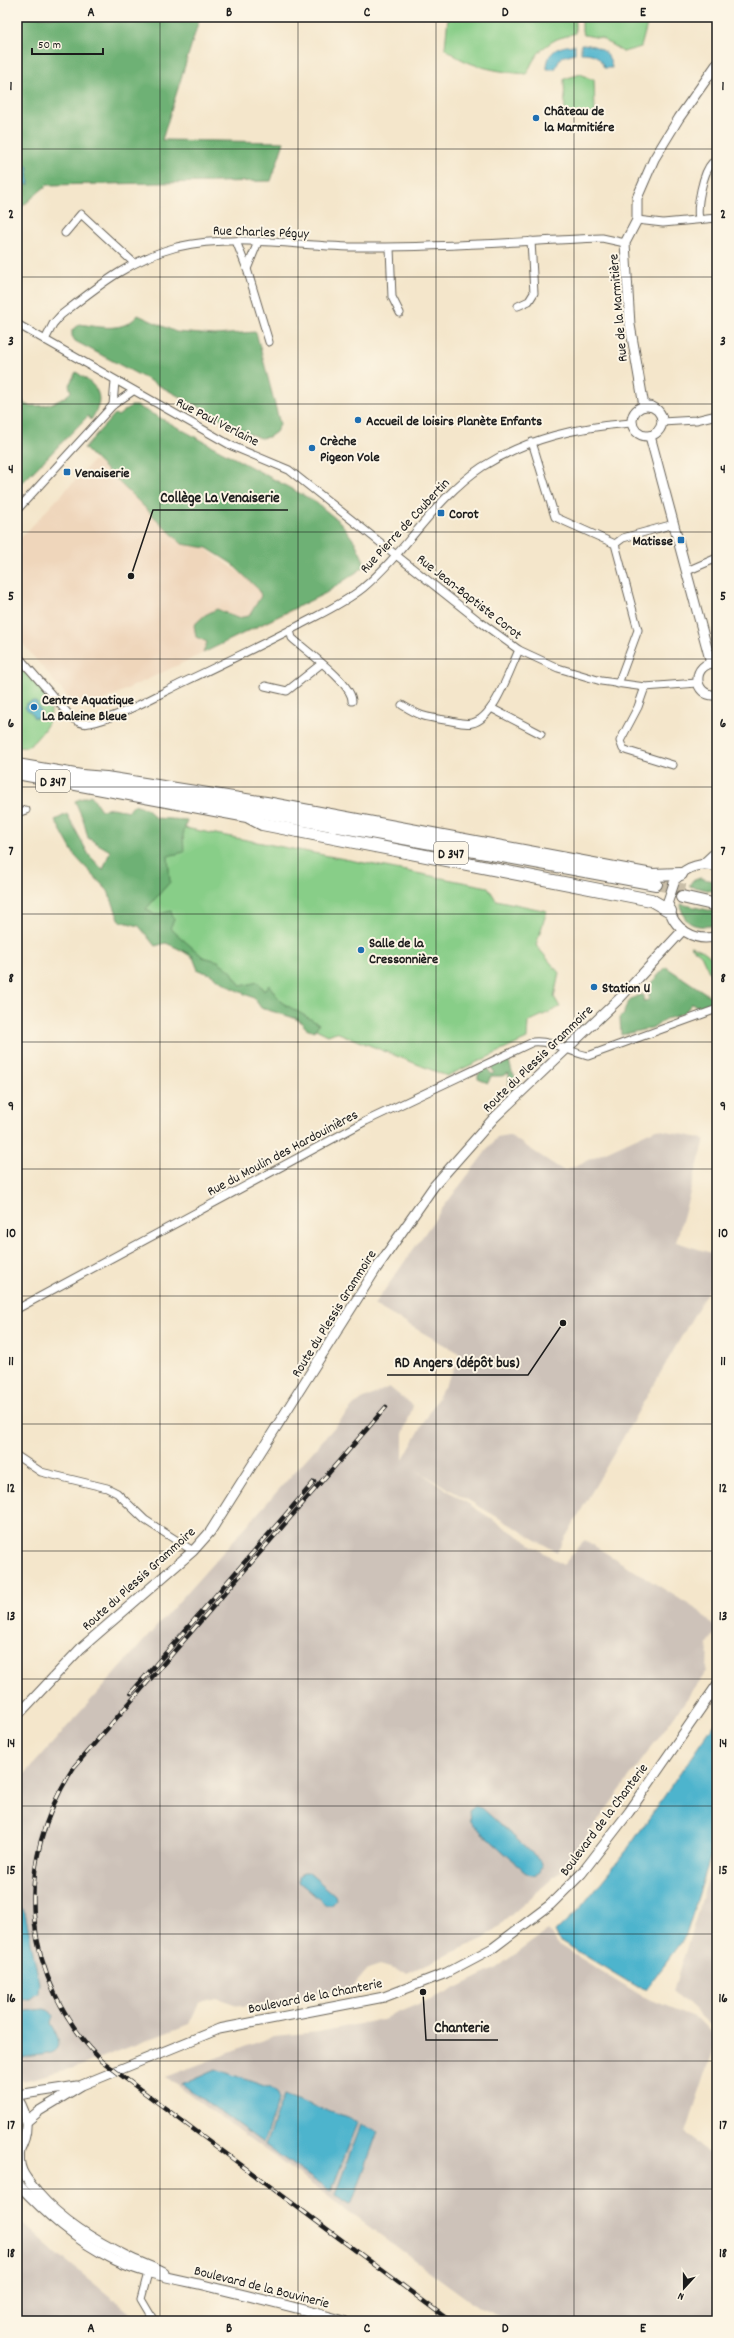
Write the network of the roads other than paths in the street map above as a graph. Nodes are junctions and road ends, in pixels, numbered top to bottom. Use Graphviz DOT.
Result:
graph roads {
  1 [pos="717,64"];
  2 [pos="717,162"];
  3 [pos="717,218"];
  4 [pos="699,219"];
  5 [pos="637,220"];
  6 [pos="65,233"];
  7 [pos="236,241"];
  8 [pos="531,241"];
  9 [pos="258,242"];
  10 [pos="625,243"];
  11 [pos="390,248"];
  12 [pos="133,262"];
  13 [pos="247,269"];
  14 [pos="518,306"];
  15 [pos="400,313"];
  16 [pos="17,324"];
  17 [pos="45,340"];
  18 [pos="268,342"];
  19 [pos="115,381"];
  20 [pos="133,391"];
  21 [pos="113,405"];
  22 [pos="644,406"];
  23 [pos="717,415"];
  24 [pos="662,422"];
  25 [pos="631,423"];
  26 [pos="650,436"];
  27 [pos="532,442"];
  28 [pos="17,510"];
  29 [pos="674,524"];
  30 [pos="615,544"];
  31 [pos="396,555"];
  32 [pos="717,558"];
  33 [pos="687,571"];
  34 [pos="290,630"];
  35 [pos="519,650"];
  36 [pos="17,655"];
  37 [pos="714,663"];
  38 [pos="321,664"];
  39 [pos="697,683"];
  40 [pos="618,684"];
  41 [pos="265,686"];
  42 [pos="645,687"];
  43 [pos="717,695"];
  44 [pos="352,701"];
  45 [pos="402,705"];
  46 [pos="491,708"];
  47 [pos="541,734"];
  48 [pos="17,765"];
  49 [pos="673,765"];
  50 [pos="17,773"];
  51 [pos="81,776"];
  52 [pos="26,810"];
  53 [pos="17,812"];
  54 [pos="247,816"];
  55 [pos="717,851"];
  56 [pos="702,865"];
  57 [pos="717,867"];
  58 [pos="677,878"];
  59 [pos="717,898"];
  60 [pos="717,905"];
  61 [pos="669,906"];
  62 [pos="683,930"];
  63 [pos="716,940"];
  64 [pos="717,1008"];
  65 [pos="565,1049"];
  66 [pos="17,1309"];
  67 [pos="17,1456"];
  68 [pos="193,1551"];
  69 [pos="717,1685"];
  70 [pos="17,1716"];
  71 [pos="82,2085"];
  72 [pos="17,2097"];
  73 [pos="26,2122"];
  74 [pos="19,2151"];
  75 [pos="17,2184"];
  76 [pos="148,2273"];
  77 [pos="173,2278"];
  78 [pos="717,2319"];
  79 [pos="154,2321"];
  80 [pos="344,2321"];
  81 [pos="711,2321"];
  1 -- 5 [label="street, Rue de la Marmitière"];
  2 -- 4 [label="street"];
  3 -- 4 [label="street"];
  4 -- 5 [label="street"];
  5 -- 10 [label="street, Rue de la Marmitière"];
  6 -- 12 [label="street"];
  7 -- 9 [label="street, Rue Charles Péguy"];
  7 -- 12 [label="street, Rue Charles Péguy"];
  7 -- 13 [label="street"];
  8 -- 10 [label="street, Rue Charles Péguy"];
  8 -- 11 [label="street, Rue Charles Péguy"];
  8 -- 14 [label="street"];
  9 -- 11 [label="street, Rue Charles Péguy"];
  9 -- 13 [label="street"];
  10 -- 22 [label="street, Rue de la Marmitière"];
  11 -- 15 [label="street"];
  12 -- 17 [label="street, Rue Charles Péguy"];
  13 -- 18 [label="street"];
  16 -- 17 [label="street, Rue Paul Verlaine"];
  17 -- 19 [label="street, Rue Paul Verlaine"];
  19 -- 20 [label="street, Rue Paul Verlaine"];
  19 -- 21 [label="street"];
  20 -- 21 [label="street"];
  20 -- 31 [label="street, Rue Paul Verlaine"];
  21 -- 28 [label="street"];
  22 -- 24 [label="street"];
  22 -- 25 [label="street"];
  23 -- 24 [label="street"];
  24 -- 26 [label="street"];
  25 -- 26 [label="street"];
  25 -- 27 [label="street, Rue Pierre de Coubertin"];
  26 -- 29 [label="street"];
  27 -- 30 [label="street"];
  27 -- 31 [label="street, Rue Pierre de Coubertin"];
  29 -- 30 [label="street"];
  29 -- 33 [label="street"];
  30 -- 40 [label="street"];
  31 -- 34 [label="street, Rue Pierre de Coubertin"];
  31 -- 35 [label="street, Rue Jean-Baptiste Corot"];
  32 -- 33 [label="street"];
  33 -- 37 [label="street"];
  34 -- 36 [label="street, Rue Pierre de Coubertin"];
  34 -- 38 [label="street"];
  35 -- 40 [label="street, Rue Jean-Baptiste Corot"];
  35 -- 46 [label="street"];
  37 -- 39 [label="street"];
  38 -- 41 [label="street"];
  38 -- 44 [label="street"];
  39 -- 42 [label="street, Rue Jean-Baptiste Corot"];
  39 -- 43 [label="street"];
  40 -- 42 [label="street, Rue Jean-Baptiste Corot"];
  42 -- 49 [label="street"];
  45 -- 46 [label="street"];
  46 -- 47 [label="street"];
  48 -- 51 [label="main road"];
  50 -- 54 [label="main road, D 347"];
  51 -- 54 [label="main road, D 347"];
  51 -- 58 [label="main road"];
  52 -- 53 [label="street"];
  54 -- 61 [label="main road"];
  55 -- 56 [label="street"];
  56 -- 57 [label="street"];
  56 -- 58 [label="street"];
  58 -- 61 [label="street, bridge"];
  59 -- 60 [label="main road"];
  61 -- 62 [label="street"];
  62 -- 63 [label="street"];
  62 -- 65 [label="street, Route du Plessis Grammoire"];
  64 -- 65 [label="street, Rue du Moulin des Hardouinières"];
  65 -- 66 [label="street, Rue du Moulin des Hardouinières"];
  65 -- 68 [label="street, Route du Plessis Grammoire"];
  67 -- 68 [label="street"];
  68 -- 70 [label="street, Route du Plessis Grammoire"];
  69 -- 71 [label="street, Boulevard de la Chanterie"];
  71 -- 72 [label="street, Boulevard de la Chanterie"];
  71 -- 73 [label="street, Boulevard de la Chanterie"];
  72 -- 73 [label="street"];
  73 -- 74 [label="street, Boulevard de la Bouvinerie"];
  74 -- 77 [label="street, Boulevard de la Bouvinerie"];
  75 -- 76 [label="street, Boulevard de la Bouvinerie"];
  76 -- 77 [label="street, Boulevard de la Bouvinerie"];
  76 -- 79 [label="street"];
  77 -- 80 [label="street, Boulevard de la Bouvinerie"];
  78 -- 81 [label="street"];
}
